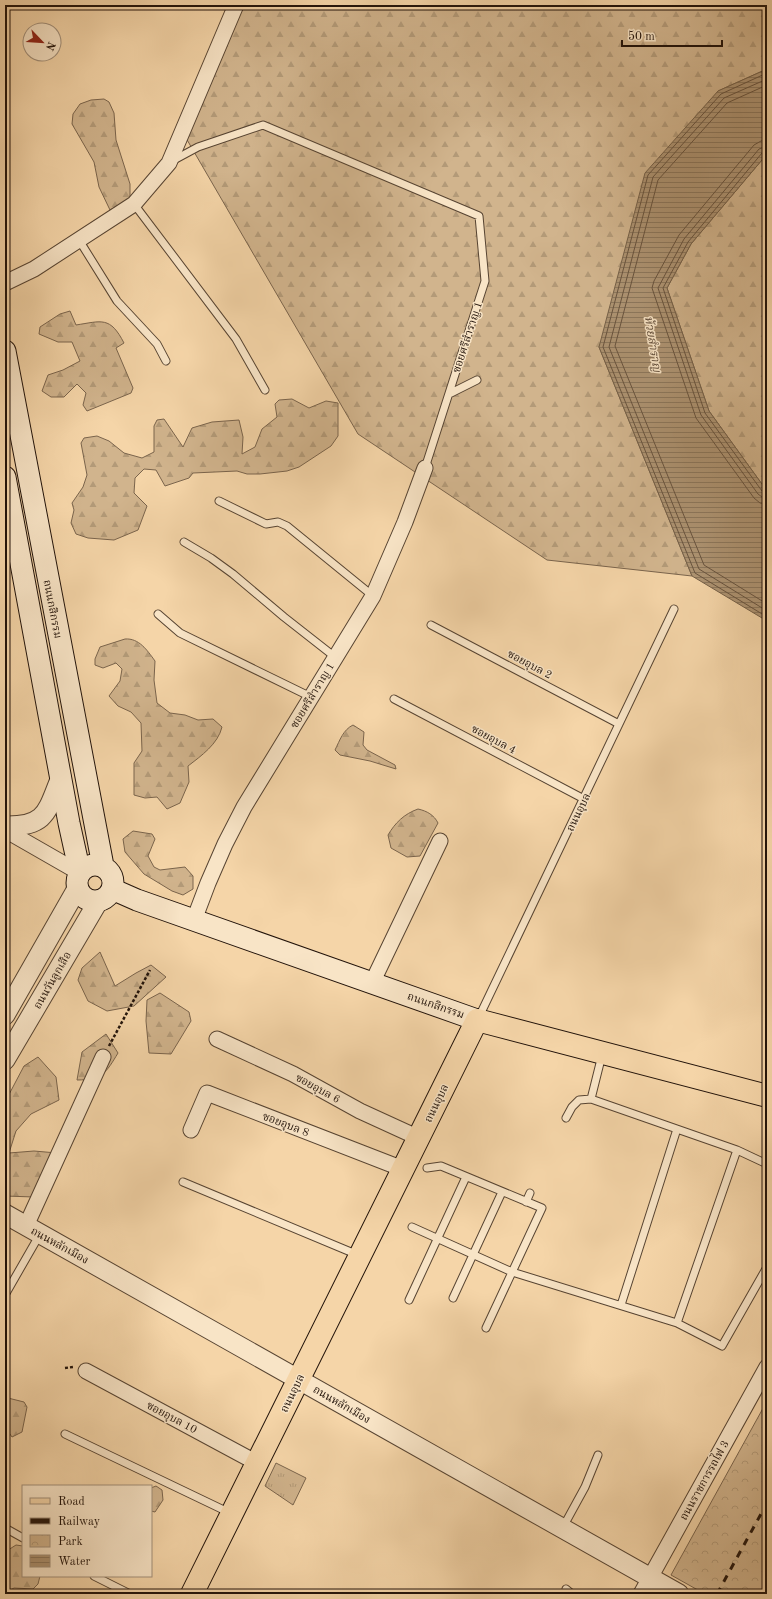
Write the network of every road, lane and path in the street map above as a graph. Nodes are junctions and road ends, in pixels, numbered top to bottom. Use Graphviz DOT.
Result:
graph roads {
  1 [pos="236,5"];
  2 [pos="169,163"];
  3 [pos="134,204"];
  4 [pos="79,240"];
  5 [pos="5,283"];
  6 [pos="5,351"];
  7 [pos="166,361"];
  8 [pos="478,380"];
  9 [pos="266,390"];
  10 [pos="449,394"];
  11 [pos="425,468"];
  12 [pos="5,477"];
  13 [pos="219,501"];
  14 [pos="184,542"];
  15 [pos="373,596"];
  16 [pos="674,609"];
  17 [pos="158,614"];
  18 [pos="431,625"];
  19 [pos="336,657"];
  20 [pos="312,697"];
  21 [pos="394,699"];
  22 [pos="620,724"];
  23 [pos="61,777"];
  24 [pos="584,799"];
  25 [pos="93,818"];
  26 [pos="69,823"];
  27 [pos="5,826"];
  28 [pos="5,830"];
  29 [pos="440,841"];
  30 [pos="103,866"];
  31 [pos="79,880"];
  32 [pos="105,895"];
  33 [pos="194,920"];
  34 [pos="150,970"];
  35 [pos="372,983"];
  36 [pos="5,1015"];
  37 [pos="477,1020"];
  38 [pos="217,1039"];
  39 [pos="603,1053"];
  40 [pos="103,1056"];
  41 [pos="5,1060"];
  42 [pos="767,1096"];
  43 [pos="591,1099"];
  44 [pos="566,1118"];
  45 [pos="677,1129"];
  46 [pos="191,1130"];
  47 [pos="419,1138"];
  48 [pos="737,1150"];
  49 [pos="767,1164"];
  50 [pos="427,1168"];
  51 [pos="403,1170"];
  52 [pos="466,1177"];
  53 [pos="183,1182"];
  54 [pos="502,1192"];
  55 [pos="530,1193"];
  56 [pos="526,1202"];
  57 [pos="5,1214"];
  58 [pos="412,1227"];
  59 [pos="33,1230"];
  60 [pos="437,1238"];
  61 [pos="473,1254"];
  62 [pos="360,1256"];
  63 [pos="767,1267"];
  64 [pos="512,1272"];
  65 [pos="764,1280"];
  66 [pos="5,1295"];
  67 [pos="452,1298"];
  68 [pos="409,1300"];
  69 [pos="620,1306"];
  70 [pos="677,1323"];
  71 [pos="486,1328"];
  72 [pos="767,1367"];
  73 [pos="86,1371"];
  74 [pos="299,1380"];
  75 [pos="65,1434"];
  76 [pos="598,1454"];
  77 [pos="257,1463"];
  78 [pos="232,1514"];
  79 [pos="5,1528"];
  80 [pos="562,1529"];
  81 [pos="22,1537"];
  82 [pos="96,1577"];
  83 [pos="646,1586"];
  84 [pos="130,1594"];
  85 [pos="192,1594"];
  86 [pos="679,1594"];
  1 -- 2 [label="street"];
  2 -- 3 [label="street"];
  2 -- 10 [label="lane, ซอยศรีสำราญ 1"];
  3 -- 4 [label="street"];
  3 -- 9 [label="lane"];
  4 -- 5 [label="street"];
  4 -- 7 [label="lane"];
  6 -- 25 [label="main road, ถนนกสิกรรม"];
  8 -- 10 [label="lane"];
  10 -- 11 [label="lane, ซอยศรีสำราญ 1"];
  11 -- 15 [label="street, ซอยศรีสำราญ 1"];
  12 -- 23 [label="main road, ถนนกสิกรรม"];
  13 -- 15 [label="lane"];
  14 -- 19 [label="lane"];
  15 -- 19 [label="street, ซอยศรีสำราญ 1"];
  16 -- 22 [label="lane, ถนนอุบล"];
  17 -- 20 [label="lane"];
  18 -- 22 [label="lane, ซอยอุบล 2"];
  19 -- 20 [label="street, ซอยศรีสำราญ 1"];
  20 -- 33 [label="street, ซอยศรีสำราญ 1"];
  21 -- 24 [label="lane, ซอยอุบล 4"];
  22 -- 24 [label="lane, ถนนอุบล"];
  23 -- 26 [label="main road, ถนนกสิกรรม"];
  23 -- 27 [label="street"];
  24 -- 37 [label="lane, ถนนอุบล"];
  25 -- 26 [label="street"];
  25 -- 30 [label="main road, ถนนกสิกรรม"];
  26 -- 31 [label="main road, ถนนกสิกรรม"];
  28 -- 31 [label="street"];
  29 -- 35 [label="street"];
  30 -- 31 [label="main road"];
  30 -- 32 [label="main road"];
  31 -- 32 [label="main road"];
  31 -- 36 [label="street"];
  32 -- 33 [label="main road, ถนนกสิกรรม"];
  32 -- 41 [label="street, ถนนวันลูกเสือ"];
  33 -- 35 [label="main road, ถนนกสิกรรม"];
  34 -- 40 [label="path"];
  35 -- 37 [label="main road, ถนนกสิกรรม"];
  37 -- 39 [label="main road, ถนนกสิกรรม"];
  37 -- 47 [label="main road, ถนนอุบล"];
  38 -- 47 [label="street, ซอยอุบล 6"];
  39 -- 42 [label="main road, ถนนกสิกรรม"];
  39 -- 43 [label="lane"];
  40 -- 59 [label="street"];
  43 -- 44 [label="lane"];
  43 -- 45 [label="lane"];
  45 -- 48 [label="lane"];
  45 -- 69 [label="lane"];
  46 -- 51 [label="street, ซอยอุบล 8"];
  47 -- 51 [label="main road, ถนนอุบล"];
  48 -- 49 [label="lane"];
  48 -- 70 [label="lane"];
  50 -- 52 [label="lane"];
  51 -- 62 [label="main road, ถนนอุบล"];
  52 -- 54 [label="lane"];
  52 -- 60 [label="lane"];
  53 -- 62 [label="lane"];
  54 -- 56 [label="lane"];
  54 -- 61 [label="lane"];
  55 -- 56 [label="lane"];
  56 -- 64 [label="lane"];
  57 -- 59 [label="street, ถนนหลักเมือง"];
  58 -- 60 [label="lane"];
  59 -- 66 [label="lane"];
  59 -- 74 [label="street, ถนนหลักเมือง"];
  60 -- 61 [label="lane"];
  60 -- 68 [label="lane"];
  61 -- 64 [label="lane"];
  61 -- 67 [label="lane"];
  62 -- 74 [label="main road, ถนนอุบล"];
  63 -- 65 [label="lane"];
  64 -- 69 [label="lane"];
  64 -- 71 [label="lane"];
  65 -- 70 [label="lane"];
  69 -- 70 [label="lane"];
  72 -- 83 [label="street, ถนนราชการรถไฟ 3"];
  73 -- 77 [label="street, ซอยอุบล 10"];
  74 -- 77 [label="main road, ถนนอุบล"];
  74 -- 80 [label="street, ถนนหลักเมือง"];
  75 -- 78 [label="lane"];
  76 -- 80 [label="lane"];
  77 -- 78 [label="main road, ถนนอุบล"];
  78 -- 85 [label="main road, ถนนอุบล"];
  79 -- 81 [label="lane"];
  80 -- 83 [label="street, ถนนหลักเมือง"];
  82 -- 84 [label="lane"];
  83 -- 86 [label="street, ถนนหลักเมือง"];
}
